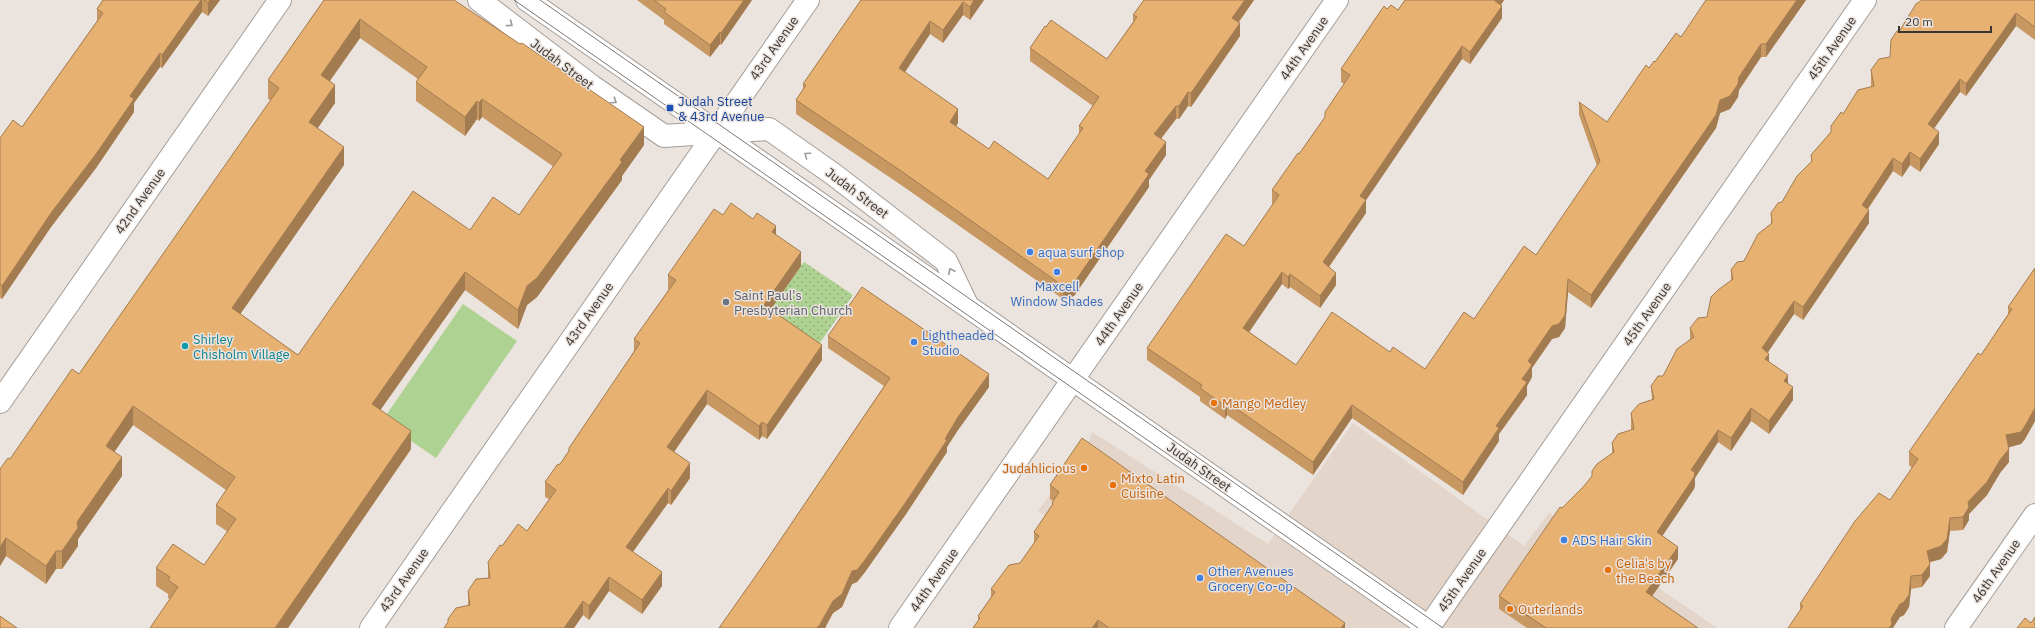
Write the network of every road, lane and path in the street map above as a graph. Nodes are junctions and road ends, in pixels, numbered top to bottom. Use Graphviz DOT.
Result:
graph roads {
  1 [pos="280,0"];
  2 [pos="479,0"];
  3 [pos="527,0"];
  4 [pos="808,0"];
  5 [pos="1337,0"];
  6 [pos="1865,0"];
  7 [pos="716,132"];
  8 [pos="968,306"];
  9 [pos="1073,380"];
  10 [pos="0,402"];
  11 [pos="2035,515"];
  12 [pos="371,628"];
  13 [pos="900,628"];
  14 [pos="1429,628"];
  15 [pos="1956,628"];
  1 -- 10 [label="street, 42nd Avenue"];
  2 -- 7 [label="street, Judah Street, one-way"];
  3 -- 7 [label="street, Judah Street"];
  4 -- 7 [label="street, 43rd Avenue"];
  5 -- 9 [label="street, 44th Avenue"];
  6 -- 14 [label="street, 45th Avenue"];
  7 -- 8 [label="street, Judah Street"];
  8 -- 7 [label="street, Judah Street, one-way"];
  7 -- 12 [label="street, 43rd Avenue"];
  8 -- 9 [label="street, Judah Street"];
  9 -- 13 [label="street, 44th Avenue"];
  9 -- 14 [label="street, Judah Street"];
  11 -- 15 [label="street, 46th Avenue"];
}
